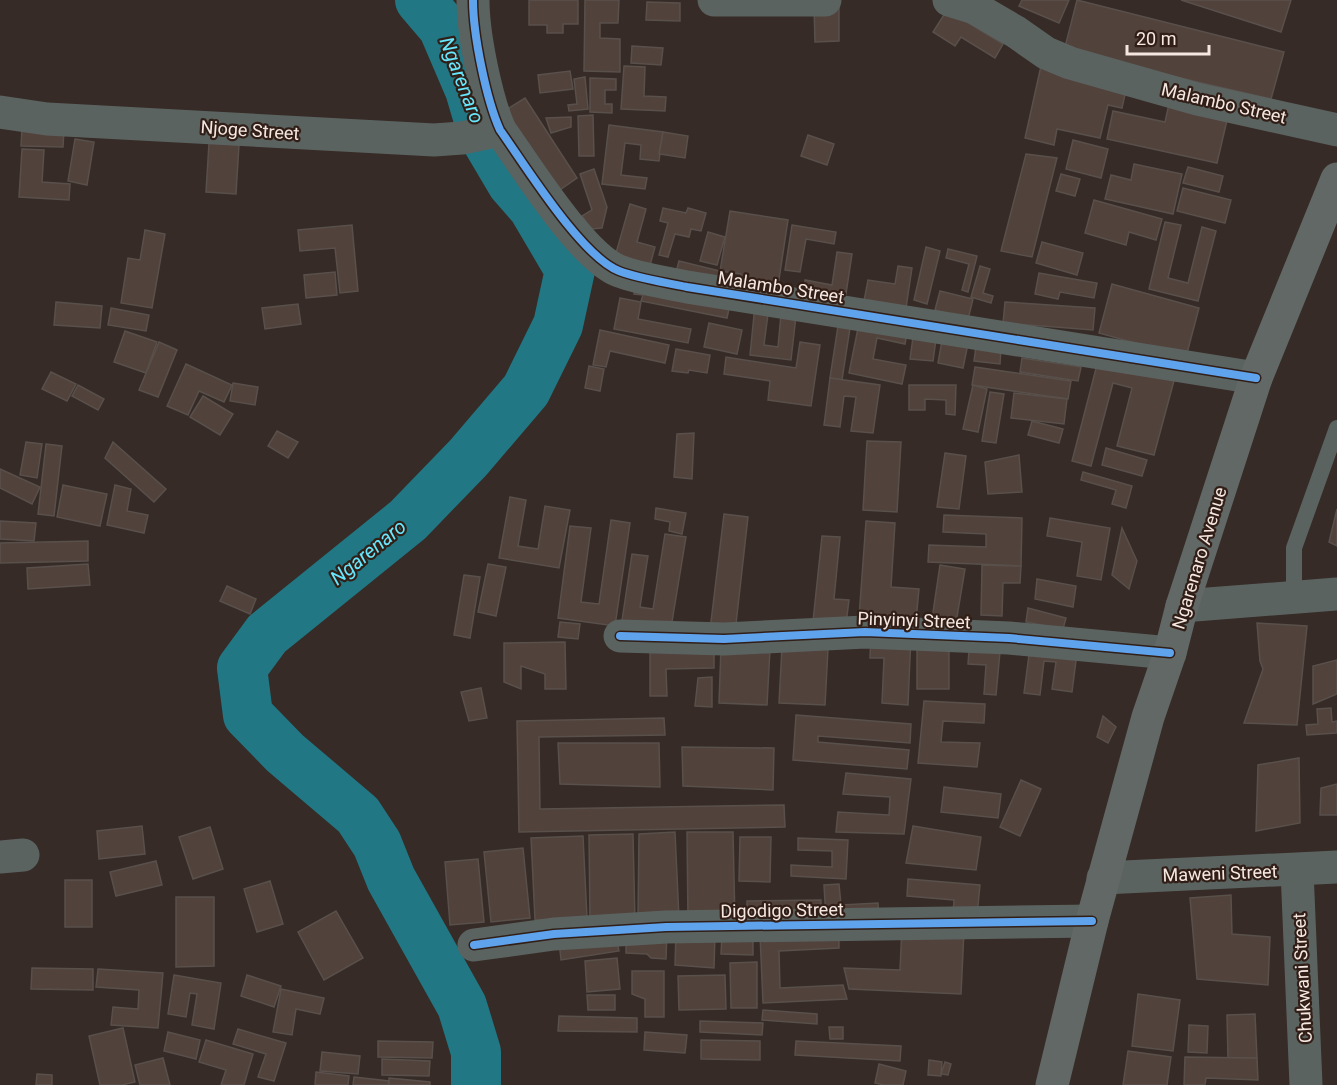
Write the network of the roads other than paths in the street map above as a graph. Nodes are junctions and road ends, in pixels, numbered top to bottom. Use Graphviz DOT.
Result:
graph roads {
  1 [pos="473,0"];
  2 [pos="714,0"];
  3 [pos="825,0"];
  4 [pos="949,0"];
  5 [pos="0,112"];
  6 [pos="500,130"];
  7 [pos="1337,130"];
  8 [pos="1337,179"];
  9 [pos="1256,378"];
  10 [pos="1337,428"];
  11 [pos="1337,594"];
  12 [pos="1294,597"];
  13 [pos="1182,606"];
  14 [pos="620,636"];
  15 [pos="1170,653"];
  16 [pos="1337,867"];
  17 [pos="1297,870"];
  18 [pos="1103,878"];
  19 [pos="1092,921"];
  20 [pos="474,945"];
  21 [pos="1052,1085"];
  22 [pos="1306,1085"];
  1 -- 6 [label="street, Malambo Street"];
  2 -- 3 [label="street"];
  4 -- 7 [label="street, Malambo Street"];
  5 -- 6 [label="street, Njoge Street"];
  6 -- 9 [label="street, Malambo Street"];
  8 -- 9 [label="highway, Ngarenaro Avenue"];
  9 -- 13 [label="highway, Ngarenaro Avenue"];
  10 -- 12 [label="lane"];
  11 -- 12 [label="street"];
  12 -- 13 [label="street"];
  13 -- 15 [label="highway, Ngarenaro Avenue"];
  14 -- 15 [label="street, Pinyinyi Street"];
  15 -- 18 [label="highway, Ngarenaro Avenue"];
  16 -- 17 [label="street, Maweni Street"];
  17 -- 18 [label="street, Maweni Street"];
  17 -- 22 [label="street, Chukwani Street"];
  18 -- 19 [label="highway, Ngarenaro Avenue"];
  19 -- 20 [label="street, Digodigo Street"];
  19 -- 21 [label="highway, Ngarenaro Avenue"];
}
